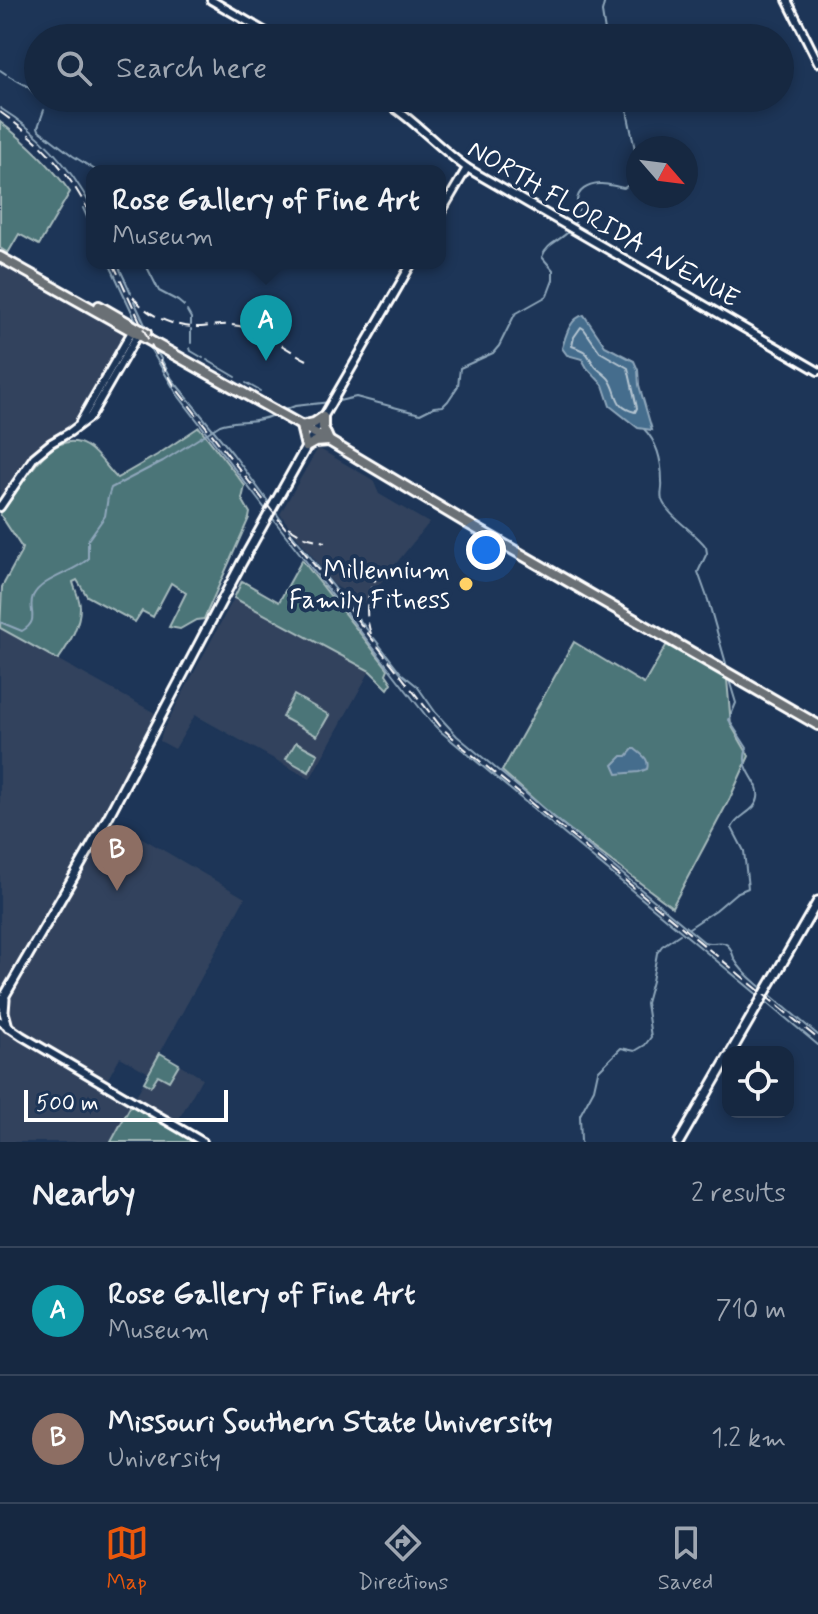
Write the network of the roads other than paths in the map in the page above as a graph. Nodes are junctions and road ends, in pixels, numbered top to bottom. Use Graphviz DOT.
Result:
graph roads {
  1 [pos="211,0"];
  2 [pos="787,0"];
  3 [pos="252,24"];
  4 [pos="818,62"];
  5 [pos="401,112"];
  6 [pos="457,160"];
  7 [pos="467,168"];
  8 [pos="477,173"];
  9 [pos="458,182"];
  10 [pos="446,203"];
  11 [pos="0,254"];
  12 [pos="24,269"];
  13 [pos="409,269"];
  14 [pos="135,332"];
  15 [pos="818,371"];
  16 [pos="324,415"];
  17 [pos="301,426"];
  18 [pos="314,433"];
  19 [pos="329,441"];
  20 [pos="306,447"];
  21 [pos="0,507"];
  22 [pos="818,725"];
  23 [pos="818,901"];
  24 [pos="9,990"];
  25 [pos="0,1001"];
  26 [pos="3,1024"];
  27 [pos="734,1046"];
  28 [pos="722,1067"];
  29 [pos="203,1142"];
  30 [pos="679,1142"];
  1 -- 3 [label="street"];
  2 -- 4 [label="street"];
  5 -- 6 [label="street, NORTH FLORIDA AVENUE"];
  6 -- 7 [label="street, NORTH FLORIDA AVENUE"];
  6 -- 9 [label="street"];
  7 -- 8 [label="street, NORTH FLORIDA AVENUE"];
  7 -- 9 [label="street"];
  8 -- 9 [label="street"];
  8 -- 15 [label="street, NORTH FLORIDA AVENUE"];
  9 -- 10 [label="street"];
  11 -- 12 [label="main road"];
  12 -- 14 [label="main road"];
  12 -- 14 [label="main road"];
  13 -- 16 [label="street"];
  14 -- 17 [label="main road"];
  14 -- 21 [label="street"];
  16 -- 17 [label="main road"];
  16 -- 18 [label="street"];
  16 -- 19 [label="main road"];
  17 -- 18 [label="main road"];
  17 -- 20 [label="main road"];
  18 -- 19 [label="main road"];
  18 -- 20 [label="main road"];
  19 -- 20 [label="main road"];
  19 -- 22 [label="main road"];
  20 -- 24 [label="main road"];
  23 -- 27 [label="main road"];
  24 -- 25 [label="main road"];
  24 -- 26 [label="main road"];
  26 -- 29 [label="street"];
  28 -- 30 [label="main road"];
}
